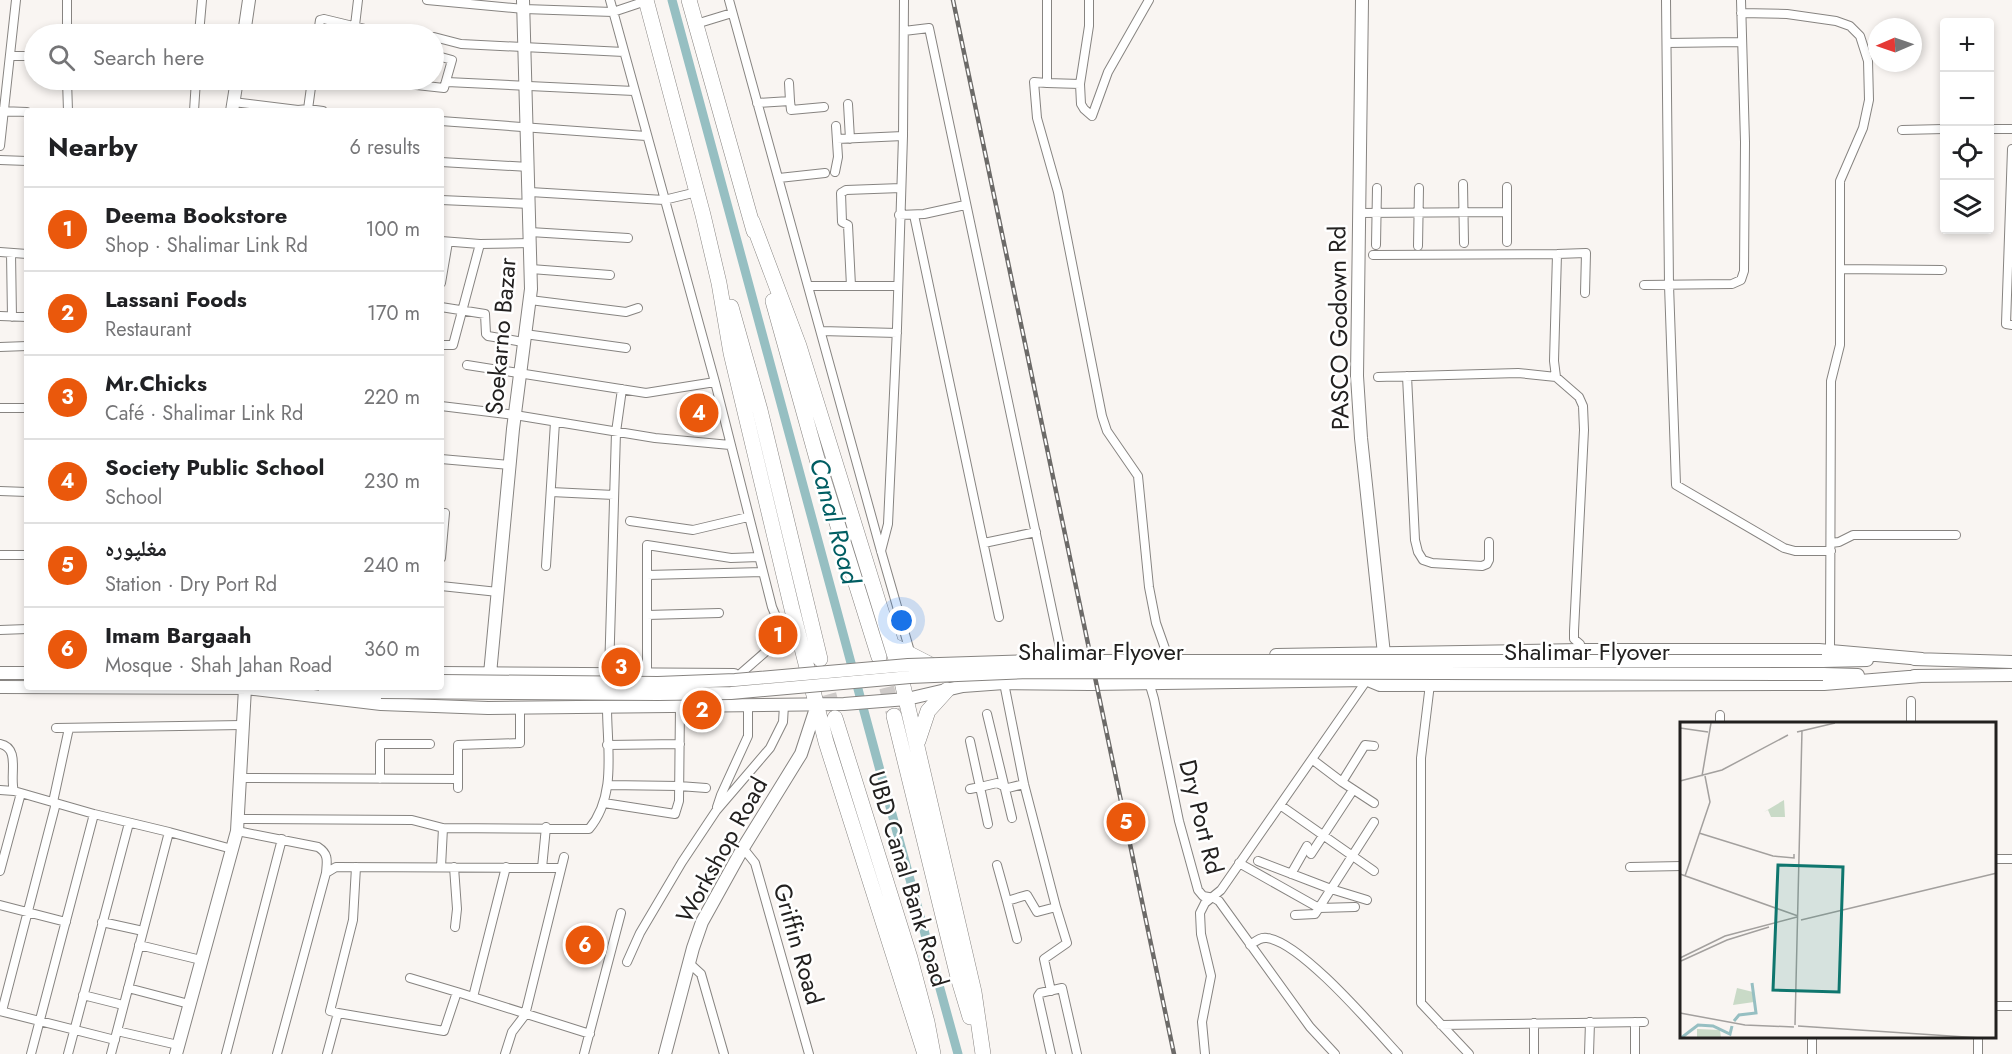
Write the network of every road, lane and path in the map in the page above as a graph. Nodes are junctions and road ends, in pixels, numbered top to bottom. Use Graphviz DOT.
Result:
graph roads {
  1 [pos="16,0"];
  2 [pos="67,0"];
  3 [pos="202,0"];
  4 [pos="249,0"];
  5 [pos="358,0"];
  6 [pos="426,0"];
  7 [pos="610,0"];
  8 [pos="689,0"];
  9 [pos="729,0"];
  10 [pos="904,0"];
  11 [pos="1047,0"];
  12 [pos="1089,0"];
  13 [pos="1149,0"];
  14 [pos="1362,0"];
  15 [pos="1666,0"];
  16 [pos="1741,0"];
  17 [pos="646,1"];
  18 [pos="523,4"];
  19 [pos="613,12"];
  20 [pos="732,13"];
  21 [pos="1741,13"];
  22 [pos="67,24"];
  23 [pos="200,24"];
  24 [pos="245,24"];
  25 [pos="319,24"];
  26 [pos="336,24"];
  27 [pos="355,24"];
  28 [pos="696,24"];
  29 [pos="904,31"];
  30 [pos="444,40"];
  31 [pos="1742,42"];
  32 [pos="1667,44"];
  33 [pos="525,47"];
  34 [pos="624,52"];
  35 [pos="10,56"];
  36 [pos="24,56"];
  37 [pos="444,58"];
  38 [pos="447,82"];
  39 [pos="789,83"];
  40 [pos="1047,83"];
  41 [pos="1080,84"];
  42 [pos="526,85"];
  43 [pos="444,88"];
  44 [pos="67,90"];
  45 [pos="195,90"];
  46 [pos="235,90"];
  47 [pos="311,90"];
  48 [pos="634,91"];
  49 [pos="790,101"];
  50 [pos="757,103"];
  51 [pos="848,104"];
  52 [pos="233,106"];
  53 [pos="824,107"];
  54 [pos="68,108"];
  55 [pos="194,108"];
  56 [pos="259,108"];
  57 [pos="308,108"];
  58 [pos="2,112"];
  59 [pos="24,112"];
  60 [pos="444,121"];
  61 [pos="528,126"];
  62 [pos="836,126"];
  63 [pos="1940,129"];
  64 [pos="1994,129"];
  65 [pos="2012,129"];
  66 [pos="1902,130"];
  67 [pos="646,136"];
  68 [pos="903,136"];
  69 [pos="837,139"];
  70 [pos="850,139"];
  71 [pos="0,146"];
  72 [pos="2012,149"];
  73 [pos="0,160"];
  74 [pos="24,161"];
  75 [pos="444,162"];
  76 [pos="529,167"];
  77 [pos="835,171"];
  78 [pos="825,173"];
  79 [pos="779,178"];
  80 [pos="1463,184"];
  81 [pos="1507,187"];
  82 [pos="1377,188"];
  83 [pos="1419,188"];
  84 [pos="901,189"];
  85 [pos="697,192"];
  86 [pos="530,198"];
  87 [pos="444,200"];
  88 [pos="664,200"];
  89 [pos="965,205"];
  90 [pos="1507,212"];
  91 [pos="1358,213"];
  92 [pos="1419,213"];
  93 [pos="1464,213"];
  94 [pos="1376,214"];
  95 [pos="703,215"];
  96 [pos="899,215"];
  97 [pos="914,215"];
  98 [pos="752,221"];
  99 [pos="531,238"];
  100 [pos="628,238"];
  101 [pos="444,242"];
  102 [pos="1507,242"];
  103 [pos="1464,243"];
  104 [pos="480,244"];
  105 [pos="1376,245"];
  106 [pos="1418,246"];
  107 [pos="0,252"];
  108 [pos="11,253"];
  109 [pos="24,254"];
  110 [pos="1557,254"];
  111 [pos="1373,255"];
  112 [pos="531,268"];
  113 [pos="1840,269"];
  114 [pos="1942,270"];
  115 [pos="610,275"];
  116 [pos="1644,285"];
  117 [pos="1669,285"];
  118 [pos="808,286"];
  119 [pos="852,286"];
  120 [pos="898,286"];
  121 [pos="1585,293"];
  122 [pos="530,300"];
  123 [pos="444,308"];
  124 [pos="638,308"];
  125 [pos="463,311"];
  126 [pos="0,316"];
  127 [pos="12,317"];
  128 [pos="24,317"];
  129 [pos="2009,325"];
  130 [pos="820,331"];
  131 [pos="897,333"];
  132 [pos="524,338"];
  133 [pos="444,345"];
  134 [pos="24,346"];
  135 [pos="0,347"];
  136 [pos="626,348"];
  137 [pos="467,365"];
  138 [pos="520,373"];
  139 [pos="1407,376"];
  140 [pos="1378,377"];
  141 [pos="1557,377"];
  142 [pos="715,382"];
  143 [pos="622,389"];
  144 [pos="444,406"];
  145 [pos="0,408"];
  146 [pos="24,408"];
  147 [pos="515,415"];
  148 [pos="555,422"];
  149 [pos="616,432"];
  150 [pos="730,445"];
  151 [pos="444,459"];
  152 [pos="510,465"];
  153 [pos="0,491"];
  154 [pos="24,492"];
  155 [pos="551,492"];
  156 [pos="614,495"];
  157 [pos="445,513"];
  158 [pos="748,517"];
  159 [pos="630,521"];
  160 [pos="444,524"];
  161 [pos="1036,532"];
  162 [pos="1956,535"];
  163 [pos="1490,542"];
  164 [pos="984,543"];
  165 [pos="1831,547"];
  166 [pos="881,551"];
  167 [pos="0,555"];
  168 [pos="24,555"];
  169 [pos="759,557"];
  170 [pos="546,566"];
  171 [pos="763,572"];
  172 [pos="647,575"];
  173 [pos="444,586"];
  174 [pos="498,592"];
  175 [pos="719,613"];
  176 [pos="647,615"];
  177 [pos="999,617"];
  178 [pos="795,622"];
  179 [pos="780,626"];
  180 [pos="24,629"];
  181 [pos="0,630"];
  182 [pos="892,645"];
  183 [pos="1580,650"];
  184 [pos="1830,650"];
  185 [pos="1384,654"];
  186 [pos="912,655"];
  187 [pos="1062,657"];
  188 [pos="1082,657"];
  189 [pos="1168,657"];
  190 [pos="1922,659"];
  191 [pos="820,660"];
  192 [pos="2012,662"];
  193 [pos="878,663"];
  194 [pos="933,666"];
  195 [pos="1822,667"];
  196 [pos="900,669"];
  197 [pos="0,673"];
  198 [pos="24,673"];
  199 [pos="444,673"];
  200 [pos="808,673"];
  201 [pos="490,674"];
  202 [pos="609,674"];
  203 [pos="647,674"];
  204 [pos="739,675"];
  205 [pos="2012,675"];
  206 [pos="1921,676"];
  207 [pos="1368,680"];
  208 [pos="444,681"];
  209 [pos="1149,682"];
  210 [pos="1004,683"];
  211 [pos="1084,684"];
  212 [pos="1430,684"];
  213 [pos="0,687"];
  214 [pos="24,687"];
  215 [pos="245,690"];
  216 [pos="262,690"];
  217 [pos="313,690"];
  218 [pos="947,690"];
  219 [pos="907,699"];
  220 [pos="1911,701"];
  221 [pos="784,705"];
  222 [pos="816,705"];
  223 [pos="680,706"];
  224 [pos="748,706"];
  225 [pos="607,707"];
  226 [pos="520,708"];
  227 [pos="987,714"];
  228 [pos="894,716"];
  229 [pos="836,718"];
  230 [pos="1911,722"];
  231 [pos="242,724"];
  232 [pos="56,728"];
  233 [pos="69,728"];
  234 [pos="970,741"];
  235 [pos="0,744"];
  236 [pos="430,744"];
  237 [pos="680,744"];
  238 [pos="917,744"];
  239 [pos="607,745"];
  240 [pos="1374,746"];
  241 [pos="1313,760"];
  242 [pos="240,778"];
  243 [pos="380,778"];
  244 [pos="1342,782"];
  245 [pos="1024,784"];
  246 [pos="608,785"];
  247 [pos="680,786"];
  248 [pos="980,787"];
  249 [pos="705,788"];
  250 [pos="1005,788"];
  251 [pos="970,789"];
  252 [pos="0,790"];
  253 [pos="1353,790"];
  254 [pos="17,792"];
  255 [pos="54,803"];
  256 [pos="604,803"];
  257 [pos="1374,803"];
  258 [pos="1280,805"];
  259 [pos="716,811"];
  260 [pos="94,814"];
  261 [pos="1012,818"];
  262 [pos="1374,822"];
  263 [pos="129,823"];
  264 [pos="988,824"];
  265 [pos="237,825"];
  266 [pos="546,827"];
  267 [pos="443,828"];
  268 [pos="169,832"];
  269 [pos="1323,836"];
  270 [pos="282,839"];
  271 [pos="743,848"];
  272 [pos="232,849"];
  273 [pos="1352,856"];
  274 [pos="564,857"];
  275 [pos="1258,861"];
  276 [pos="1239,863"];
  277 [pos="997,865"];
  278 [pos="1680,866"];
  279 [pos="356,867"];
  280 [pos="441,867"];
  281 [pos="454,867"];
  282 [pos="506,867"];
  283 [pos="1630,867"];
  284 [pos="542,868"];
  285 [pos="561,868"];
  286 [pos="0,871"];
  287 [pos="1374,871"];
  288 [pos="326,873"];
  289 [pos="1291,874"];
  290 [pos="1331,889"];
  291 [pos="1212,898"];
  292 [pos="1367,900"];
  293 [pos="1007,901"];
  294 [pos="0,905"];
  295 [pos="1056,907"];
  296 [pos="1355,907"];
  297 [pos="1319,908"];
  298 [pos="28,912"];
  299 [pos="621,913"];
  300 [pos="1295,915"];
  301 [pos="66,922"];
  302 [pos="102,922"];
  303 [pos="455,927"];
  304 [pos="143,931"];
  305 [pos="1017,939"];
  306 [pos="139,945"];
  307 [pos="1250,945"];
  308 [pos="201,960"];
  309 [pos="627,962"];
  310 [pos="689,963"];
  311 [pos="410,978"];
  312 [pos="128,988"];
  313 [pos="1050,991"];
  314 [pos="457,992"];
  315 [pos="83,995"];
  316 [pos="473,997"];
  317 [pos="189,1004"];
  318 [pos="123,1005"];
  319 [pos="1,1011"];
  320 [pos="338,1013"];
  321 [pos="525,1015"];
  322 [pos="39,1021"];
  323 [pos="1590,1022"];
  324 [pos="1534,1023"];
  325 [pos="1441,1025"];
  326 [pos="74,1030"];
  327 [pos="590,1034"];
  328 [pos="116,1036"];
  329 [pos="177,1050"];
  330 [pos="31,1054"];
  331 [pos="68,1054"];
  332 [pos="111,1054"];
  333 [pos="226,1054"];
  334 [pos="277,1054"];
  335 [pos="327,1054"];
  336 [pos="506,1054"];
  337 [pos="584,1054"];
  338 [pos="665,1054"];
  339 [pos="724,1054"];
  340 [pos="808,1054"];
  341 [pos="925,1054"];
  342 [pos="933,1054"];
  343 [pos="983,1054"];
  344 [pos="1051,1054"];
  345 [pos="1077,1054"];
  346 [pos="1205,1054"];
  347 [pos="1335,1054"];
  348 [pos="1398,1054"];
  349 [pos="1469,1054"];
  350 [pos="1534,1054"];
  351 [pos="1589,1054"];
  352 [pos="1635,1054"];
  1 -- 35 [label="street"];
  2 -- 22 [label="street"];
  3 -- 23 [label="street"];
  4 -- 24 [label="main road"];
  5 -- 27 [label="street"];
  6 -- 18 [label="street"];
  7 -- 19 [label="street"];
  8 -- 28 [label="highway"];
  9 -- 20 [label="street"];
  10 -- 29 [label="street"];
  11 -- 40 [label="street"];
  12 -- 41 [label="street"];
  13 -- 41 [label="street"];
  14 -- 91 [label="main road, PASCO Godown Rd"];
  15 -- 32 [label="street"];
  16 -- 21 [label="street"];
  17 -- 19 [label="street"];
  17 -- 85 [label="highway"];
  18 -- 19 [label="street"];
  18 -- 33 [label="main road, Soekarno Bazar"];
  19 -- 34 [label="street"];
  20 -- 28 [label="street"];
  20 -- 50 [label="street"];
  21 -- 31 [label="street"];
  21 -- 113 [label="street"];
  25 -- 26 [label="street"];
  28 -- 98 [label="highway"];
  29 -- 68 [label="street"];
  29 -- 89 [label="street"];
  30 -- 33 [label="street"];
  31 -- 32 [label="street"];
  31 -- 117 [label="street"];
  32 -- 117 [label="street"];
  33 -- 34 [label="street"];
  33 -- 42 [label="main road, Soekarno Bazar"];
  34 -- 48 [label="street"];
  35 -- 36 [label="street"];
  35 -- 58 [label="street"];
  37 -- 38 [label="street"];
  38 -- 42 [label="street"];
  38 -- 43 [label="street"];
  39 -- 49 [label="street"];
  40 -- 41 [label="street"];
  40 -- 189 [label="street"];
  42 -- 48 [label="street"];
  42 -- 61 [label="main road, Soekarno Bazar"];
  44 -- 54 [label="street"];
  45 -- 55 [label="street"];
  46 -- 52 [label="main road"];
  47 -- 57 [label="street"];
  48 -- 67 [label="street"];
  49 -- 50 [label="street"];
  49 -- 53 [label="street"];
  50 -- 79 [label="street"];
  51 -- 70 [label="street"];
  52 -- 56 [label="street"];
  58 -- 59 [label="street"];
  58 -- 71 [label="street"];
  60 -- 61 [label="street"];
  61 -- 67 [label="street"];
  61 -- 76 [label="main road, Soekarno Bazar"];
  62 -- 69 [label="street"];
  63 -- 66 [label="street"];
  64 -- 65 [label="street"];
  67 -- 88 [label="street"];
  68 -- 70 [label="street"];
  68 -- 84 [label="street"];
  69 -- 70 [label="street"];
  69 -- 77 [label="street"];
  72 -- 129 [label="street"];
  73 -- 74 [label="street"];
  75 -- 76 [label="street"];
  76 -- 86 [label="main road, Soekarno Bazar"];
  78 -- 79 [label="street"];
  79 -- 118 [label="street"];
  80 -- 93 [label="street"];
  81 -- 90 [label="street"];
  82 -- 94 [label="street"];
  83 -- 92 [label="street"];
  84 -- 96 [label="street"];
  84 -- 119 [label="street"];
  85 -- 88 [label="street"];
  85 -- 95 [label="highway"];
  86 -- 87 [label="street"];
  86 -- 88 [label="street"];
  86 -- 99 [label="main road, Soekarno Bazar"];
  88 -- 142 [label="street"];
  89 -- 97 [label="street"];
  89 -- 161 [label="street"];
  90 -- 93 [label="street"];
  90 -- 102 [label="street"];
  91 -- 94 [label="street"];
  91 -- 185 [label="main road, PASCO Godown Rd"];
  92 -- 93 [label="street"];
  92 -- 94 [label="street"];
  92 -- 106 [label="street"];
  93 -- 103 [label="street"];
  94 -- 105 [label="street"];
  95 -- 178 [label="highway"];
  95 -- 191 [label="highway"];
  96 -- 97 [label="street"];
  96 -- 120 [label="street"];
  97 -- 164 [label="street"];
  98 -- 182 [label="highway"];
  98 -- 193 [label="highway"];
  99 -- 100 [label="street"];
  99 -- 104 [label="street"];
  99 -- 112 [label="main road, Soekarno Bazar"];
  101 -- 104 [label="street"];
  104 -- 125 [label="street"];
  107 -- 108 [label="street"];
  108 -- 109 [label="street"];
  108 -- 127 [label="street"];
  110 -- 111 [label="street"];
  110 -- 121 [label="street"];
  110 -- 141 [label="street"];
  112 -- 115 [label="street"];
  112 -- 122 [label="main road, Soekarno Bazar"];
  113 -- 114 [label="street"];
  113 -- 165 [label="street"];
  116 -- 117 [label="street"];
  117 -- 165 [label="street"];
  118 -- 119 [label="street"];
  118 -- 130 [label="street"];
  119 -- 120 [label="street"];
  120 -- 131 [label="street"];
  122 -- 124 [label="street"];
  122 -- 132 [label="main road, Soekarno Bazar"];
  123 -- 125 [label="street"];
  125 -- 132 [label="street"];
  125 -- 133 [label="street"];
  126 -- 127 [label="street"];
  127 -- 128 [label="street"];
  130 -- 131 [label="street"];
  130 -- 166 [label="street"];
  131 -- 166 [label="street"];
  132 -- 136 [label="street"];
  132 -- 138 [label="main road, Soekarno Bazar"];
  134 -- 135 [label="street"];
  137 -- 138 [label="street"];
  138 -- 143 [label="street"];
  138 -- 147 [label="main road, Soekarno Bazar"];
  139 -- 140 [label="street"];
  139 -- 141 [label="street"];
  139 -- 163 [label="street"];
  141 -- 183 [label="street"];
  142 -- 143 [label="street"];
  142 -- 150 [label="street"];
  143 -- 149 [label="street"];
  144 -- 147 [label="street"];
  145 -- 146 [label="street"];
  147 -- 148 [label="street"];
  147 -- 152 [label="main road, Soekarno Bazar"];
  148 -- 149 [label="street"];
  148 -- 155 [label="street"];
  149 -- 150 [label="street"];
  149 -- 156 [label="street"];
  150 -- 158 [label="street"];
  151 -- 152 [label="street"];
  152 -- 174 [label="main road, Soekarno Bazar"];
  153 -- 154 [label="street"];
  155 -- 156 [label="street"];
  155 -- 170 [label="street"];
  156 -- 202 [label="street"];
  157 -- 160 [label="street"];
  158 -- 159 [label="street"];
  158 -- 169 [label="street"];
  161 -- 164 [label="street"];
  161 -- 187 [label="street"];
  162 -- 165 [label="street"];
  164 -- 177 [label="street"];
  165 -- 184 [label="street"];
  166 -- 186 [label="street"];
  167 -- 168 [label="street"];
  169 -- 171 [label="street"];
  169 -- 172 [label="street"];
  171 -- 172 [label="street"];
  171 -- 179 [label="street"];
  172 -- 176 [label="street"];
  173 -- 174 [label="street"];
  174 -- 201 [label="main road, Soekarno Bazar"];
  175 -- 176 [label="street"];
  176 -- 203 [label="street"];
  178 -- 179 [label="street"];
  178 -- 200 [label="highway"];
  179 -- 204 [label="street"];
  180 -- 181 [label="street"];
  182 -- 186 [label="highway"];
  182 -- 196 [label="highway"];
  183 -- 184 [label="main road"];
  183 -- 185 [label="main road"];
  184 -- 190 [label="main road"];
  185 -- 189 [label="main road"];
  185 -- 207 [label="street"];
  186 -- 194 [label="highway"];
  187 -- 188 [label="main road"];
  187 -- 194 [label="main road"];
  188 -- 189 [label="main road"];
  188 -- 211 [label="main road"];
  190 -- 192 [label="main road"];
  190 -- 195 [label="main road"];
  193 -- 196 [label="main road"];
  193 -- 200 [label="main road, bridge"];
  194 -- 196 [label="main road"];
  195 -- 206 [label="main road"];
  195 -- 208 [label="main road, Shalimar Flyover, bridge"];
  195 -- 217 [label="main road, Shalimar Flyover, bridge"];
  196 -- 219 [label="highway"];
  197 -- 198 [label="main road"];
  199 -- 201 [label="main road"];
  200 -- 204 [label="main road"];
  200 -- 222 [label="highway"];
  201 -- 202 [label="main road"];
  202 -- 203 [label="main road"];
  203 -- 204 [label="main road"];
  205 -- 206 [label="main road"];
  206 -- 212 [label="main road"];
  207 -- 209 [label="main road"];
  207 -- 212 [label="main road"];
  207 -- 241 [label="street"];
  209 -- 211 [label="main road"];
  209 -- 291 [label="street, Dry Port Rd"];
  210 -- 211 [label="main road"];
  210 -- 218 [label="main road"];
  210 -- 245 [label="street"];
  212 -- 325 [label="street"];
  213 -- 214 [label="main road"];
  215 -- 231 [label="main road"];
  216 -- 226 [label="main road"];
  218 -- 219 [label="main road"];
  218 -- 238 [label="highway"];
  219 -- 222 [label="main road"];
  219 -- 238 [label="highway"];
  220 -- 230 [label="street"];
  221 -- 222 [label="main road"];
  221 -- 224 [label="main road"];
  221 -- 259 [label="street"];
  222 -- 271 [label="main road, Workshop Road"];
  222 -- 341 [label="highway"];
  223 -- 224 [label="main road"];
  223 -- 225 [label="main road"];
  223 -- 237 [label="street"];
  224 -- 259 [label="street"];
  225 -- 226 [label="main road"];
  225 -- 239 [label="street"];
  226 -- 243 [label="street"];
  227 -- 250 [label="street"];
  228 -- 343 [label="highway"];
  229 -- 342 [label="highway, UBD Canal Bank Road"];
  231 -- 233 [label="street"];
  231 -- 242 [label="main road"];
  232 -- 233 [label="street"];
  233 -- 255 [label="street"];
  234 -- 248 [label="street"];
  235 -- 254 [label="street"];
  236 -- 243 [label="street"];
  237 -- 239 [label="street"];
  237 -- 247 [label="street"];
  238 -- 343 [label="highway"];
  239 -- 246 [label="street"];
  240 -- 244 [label="street"];
  241 -- 244 [label="street"];
  241 -- 258 [label="street"];
  242 -- 243 [label="street"];
  242 -- 265 [label="main road"];
  244 -- 253 [label="street"];
  245 -- 250 [label="street"];
  245 -- 295 [label="street"];
  246 -- 247 [label="street"];
  246 -- 256 [label="street"];
  247 -- 249 [label="street"];
  247 -- 256 [label="street"];
  248 -- 250 [label="street"];
  248 -- 251 [label="street"];
  248 -- 264 [label="street"];
  250 -- 261 [label="street"];
  252 -- 254 [label="street"];
  253 -- 257 [label="street"];
  253 -- 269 [label="street"];
  254 -- 255 [label="street"];
  254 -- 286 [label="street"];
  255 -- 260 [label="street"];
  255 -- 298 [label="street"];
  256 -- 266 [label="street"];
  258 -- 269 [label="street"];
  258 -- 276 [label="street"];
  259 -- 309 [label="street"];
  260 -- 263 [label="street"];
  260 -- 301 [label="street"];
  262 -- 273 [label="street"];
  263 -- 268 [label="street"];
  263 -- 302 [label="street"];
  265 -- 267 [label="street"];
  265 -- 270 [label="street"];
  265 -- 272 [label="main road"];
  266 -- 267 [label="street"];
  266 -- 284 [label="street"];
  267 -- 280 [label="street"];
  268 -- 272 [label="street"];
  268 -- 304 [label="street"];
  269 -- 273 [label="street"];
  269 -- 289 [label="street"];
  270 -- 288 [label="street"];
  270 -- 333 [label="street"];
  271 -- 310 [label="main road, Workshop Road"];
  271 -- 340 [label="street, Griffin Road"];
  272 -- 308 [label="main road"];
  273 -- 287 [label="street"];
  273 -- 290 [label="street"];
  274 -- 285 [label="street"];
  275 -- 289 [label="street"];
  276 -- 291 [label="street"];
  276 -- 297 [label="street"];
  277 -- 293 [label="street"];
  278 -- 283 [label="street"];
  279 -- 280 [label="street"];
  279 -- 288 [label="street"];
  279 -- 320 [label="street"];
  280 -- 281 [label="street"];
  281 -- 282 [label="street"];
  281 -- 303 [label="street"];
  282 -- 284 [label="street"];
  282 -- 316 [label="street"];
  284 -- 285 [label="street"];
  285 -- 321 [label="street"];
  288 -- 334 [label="street"];
  289 -- 290 [label="street"];
  290 -- 292 [label="street"];
  290 -- 297 [label="street"];
  291 -- 307 [label="street, Dry Port Rd"];
  291 -- 346 [label="street"];
  293 -- 295 [label="street"];
  293 -- 305 [label="street"];
  294 -- 298 [label="street"];
  295 -- 313 [label="street"];
  296 -- 297 [label="street"];
  297 -- 300 [label="street"];
  298 -- 301 [label="street"];
  298 -- 319 [label="street"];
  299 -- 327 [label="street"];
  301 -- 322 [label="street"];
  302 -- 304 [label="street"];
  302 -- 315 [label="street"];
  304 -- 306 [label="street"];
  306 -- 308 [label="street"];
  306 -- 312 [label="street"];
  307 -- 347 [label="street, Dry Port Rd"];
  307 -- 348 [label="street"];
  308 -- 317 [label="main road"];
  310 -- 338 [label="main road, Workshop Road"];
  310 -- 339 [label="street"];
  311 -- 314 [label="street"];
  312 -- 317 [label="street"];
  312 -- 318 [label="street"];
  313 -- 344 [label="street"];
  313 -- 345 [label="street"];
  314 -- 316 [label="street"];
  314 -- 320 [label="street"];
  315 -- 318 [label="street"];
  315 -- 326 [label="street"];
  316 -- 321 [label="street"];
  317 -- 329 [label="main road"];
  318 -- 328 [label="street"];
  319 -- 322 [label="street"];
  320 -- 335 [label="street"];
  321 -- 327 [label="street"];
  321 -- 336 [label="street"];
  322 -- 326 [label="street"];
  322 -- 330 [label="street"];
  323 -- 324 [label="street"];
  323 -- 351 [label="street"];
  323 -- 352 [label="street"];
  324 -- 325 [label="street"];
  324 -- 350 [label="street"];
  325 -- 349 [label="street"];
  326 -- 328 [label="street"];
  326 -- 331 [label="street"];
  327 -- 337 [label="street"];
  328 -- 329 [label="street"];
  328 -- 332 [label="street"];
}
